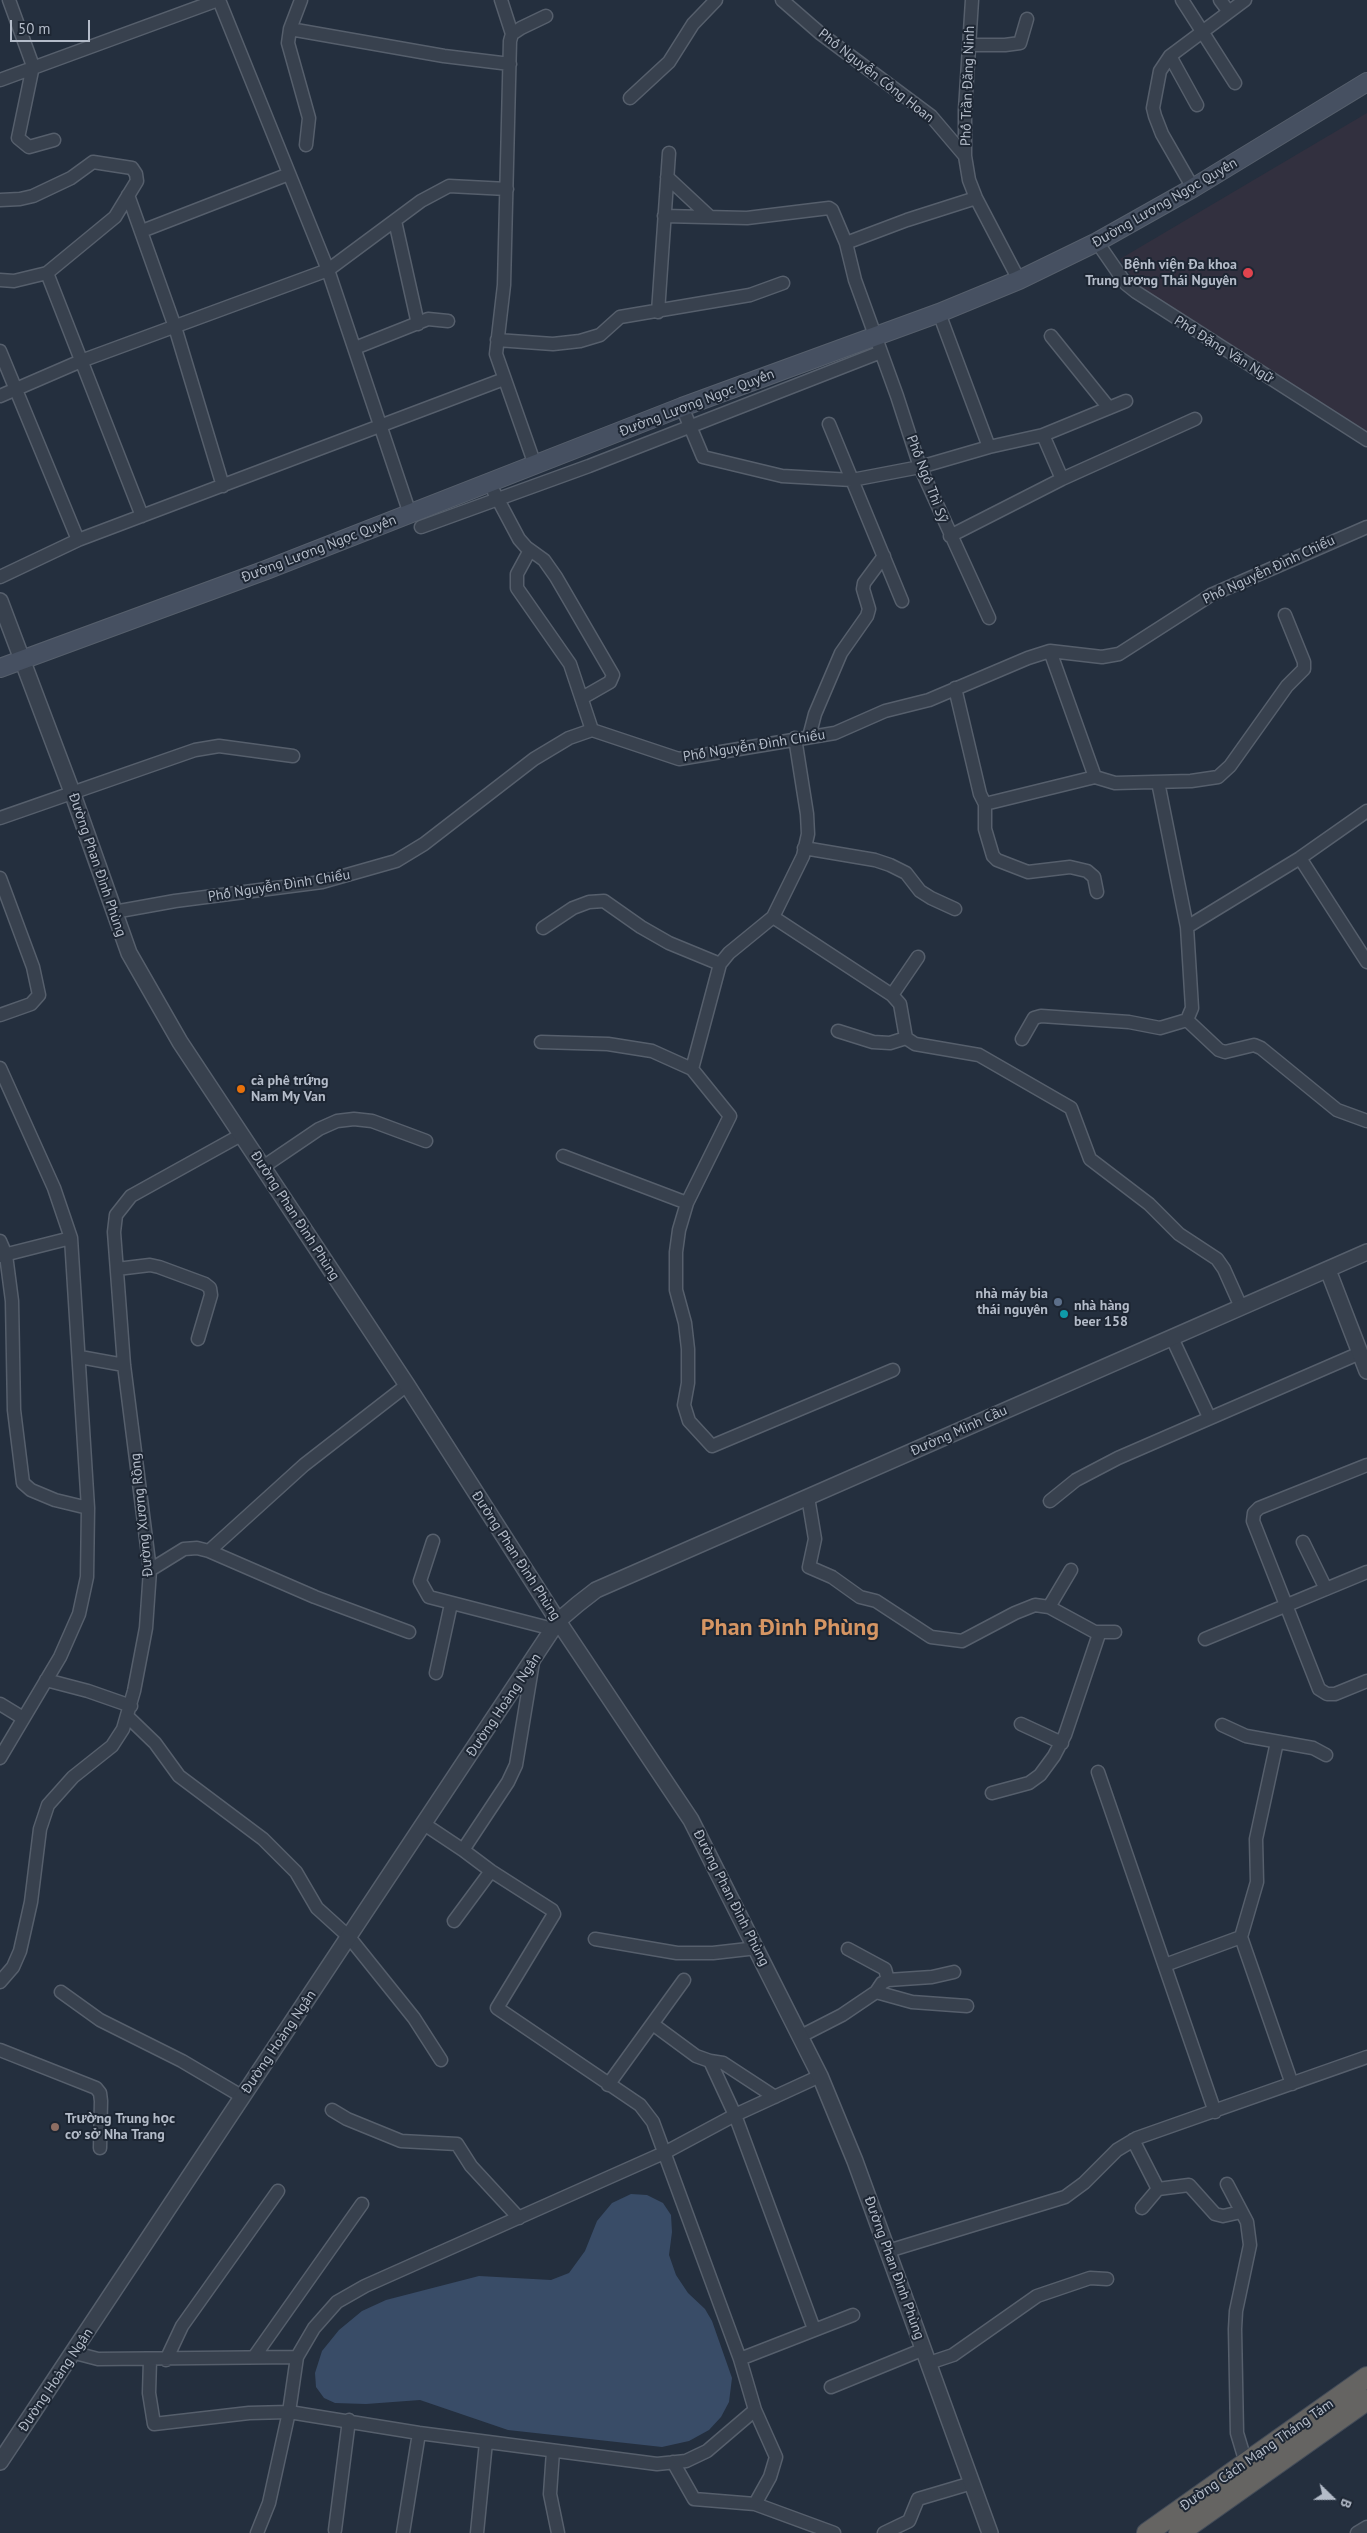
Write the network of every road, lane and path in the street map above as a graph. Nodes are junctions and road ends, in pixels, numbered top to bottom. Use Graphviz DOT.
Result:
graph roads {
  1 [pos="9,0"];
  2 [pos="218,0"];
  3 [pos="301,0"];
  4 [pos="501,0"];
  5 [pos="716,0"];
  6 [pos="972,0"];
  7 [pos="1182,0"];
  8 [pos="1220,0"];
  9 [pos="1246,0"];
  10 [pos="788,2"];
  11 [pos="1229,12"];
  12 [pos="546,16"];
  13 [pos="1027,19"];
  14 [pos="290,29"];
  15 [pos="1202,32"];
  16 [pos="512,34"];
  17 [pos="970,45"];
  18 [pos="1170,56"];
  19 [pos="510,64"];
  20 [pos="33,66"];
  21 [pos="0,80"];
  22 [pos="1367,82"];
  23 [pos="1235,83"];
  24 [pos="630,98"];
  25 [pos="1197,105"];
  26 [pos="54,140"];
  27 [pos="306,145"];
  28 [pos="669,153"];
  29 [pos="965,156"];
  30 [pos="288,174"];
  31 [pos="667,177"];
  32 [pos="507,188"];
  33 [pos="1193,188"];
  34 [pos="128,195"];
  35 [pos="976,198"];
  36 [pos="0,200"];
  37 [pos="664,216"];
  38 [pos="710,217"];
  39 [pos="395,221"];
  40 [pos="142,231"];
  41 [pos="1097,242"];
  42 [pos="846,243"];
  43 [pos="328,270"];
  44 [pos="47,273"];
  45 [pos="0,280"];
  46 [pos="1019,280"];
  47 [pos="783,283"];
  48 [pos="658,312"];
  49 [pos="939,313"];
  50 [pos="448,321"];
  51 [pos="418,324"];
  52 [pos="175,327"];
  53 [pos="1051,336"];
  54 [pos="497,340"];
  55 [pos="878,344"];
  56 [pos="355,348"];
  57 [pos="0,351"];
  58 [pos="81,361"];
  59 [pos="504,379"];
  60 [pos="15,390"];
  61 [pos="0,396"];
  62 [pos="1126,401"];
  63 [pos="682,407"];
  64 [pos="1109,408"];
  65 [pos="1195,419"];
  66 [pos="829,424"];
  67 [pos="690,426"];
  68 [pos="382,427"];
  69 [pos="1043,435"];
  70 [pos="1367,440"];
  71 [pos="989,446"];
  72 [pos="535,465"];
  73 [pos="920,467"];
  74 [pos="1062,479"];
  75 [pos="852,480"];
  76 [pos="223,486"];
  77 [pos="493,491"];
  78 [pos="142,516"];
  79 [pos="415,521"];
  80 [pos="1367,527"];
  81 [pos="950,536"];
  82 [pos="78,540"];
  83 [pos="530,550"];
  84 [pos="884,556"];
  85 [pos="0,577"];
  86 [pos="0,601"];
  87 [pos="902,601"];
  88 [pos="1285,615"];
  89 [pos="988,618"];
  90 [pos="1050,651"];
  91 [pos="23,660"];
  92 [pos="0,668"];
  93 [pos="955,688"];
  94 [pos="582,698"];
  95 [pos="592,730"];
  96 [pos="808,737"];
  97 [pos="795,738"];
  98 [pos="293,756"];
  99 [pos="1095,777"];
  100 [pos="1158,782"];
  101 [pos="72,792"];
  102 [pos="985,804"];
  103 [pos="1367,811"];
  104 [pos="0,818"];
  105 [pos="804,848"];
  106 [pos="1300,858"];
  107 [pos="0,878"];
  108 [pos="1097,892"];
  109 [pos="955,909"];
  110 [pos="114,912"];
  111 [pos="773,917"];
  112 [pos="1187,927"];
  113 [pos="543,928"];
  114 [pos="918,957"];
  115 [pos="1367,962"];
  116 [pos="720,964"];
  117 [pos="892,995"];
  118 [pos="0,1015"];
  119 [pos="1187,1020"];
  120 [pos="838,1031"];
  121 [pos="906,1038"];
  122 [pos="1022,1039"];
  123 [pos="541,1042"];
  124 [pos="0,1068"];
  125 [pos="692,1069"];
  126 [pos="1367,1121"];
  127 [pos="241,1134"];
  128 [pos="426,1141"];
  129 [pos="564,1156"];
  130 [pos="263,1167"];
  131 [pos="687,1203"];
  132 [pos="71,1238"];
  133 [pos="0,1242"];
  134 [pos="1367,1252"];
  135 [pos="3,1256"];
  136 [pos="117,1269"];
  137 [pos="1328,1270"];
  138 [pos="1241,1308"];
  139 [pos="1172,1338"];
  140 [pos="198,1339"];
  141 [pos="1360,1353"];
  142 [pos="80,1357"];
  143 [pos="124,1365"];
  144 [pos="893,1370"];
  145 [pos="1367,1371"];
  146 [pos="407,1385"];
  147 [pos="1209,1417"];
  148 [pos="1367,1465"];
  149 [pos="808,1497"];
  150 [pos="1050,1501"];
  151 [pos="88,1508"];
  152 [pos="433,1541"];
  153 [pos="1303,1542"];
  154 [pos="209,1551"];
  155 [pos="150,1570"];
  156 [pos="1071,1570"];
  157 [pos="1367,1572"];
  158 [pos="1326,1589"];
  159 [pos="451,1604"];
  160 [pos="1286,1606"];
  161 [pos="1049,1607"];
  162 [pos="556,1625"];
  163 [pos="409,1632"];
  164 [pos="1115,1632"];
  165 [pos="1099,1634"];
  166 [pos="1205,1639"];
  167 [pos="533,1662"];
  168 [pos="436,1673"];
  169 [pos="46,1680"];
  170 [pos="1367,1681"];
  171 [pos="0,1704"];
  172 [pos="129,1711"];
  173 [pos="24,1718"];
  174 [pos="1021,1724"];
  175 [pos="1222,1725"];
  176 [pos="1277,1742"];
  177 [pos="1062,1743"];
  178 [pos="1326,1755"];
  179 [pos="0,1758"];
  180 [pos="1098,1772"];
  181 [pos="992,1793"];
  182 [pos="424,1824"];
  183 [pos="463,1850"];
  184 [pos="491,1871"];
  185 [pos="454,1921"];
  186 [pos="349,1937"];
  187 [pos="1241,1937"];
  188 [pos="595,1939"];
  189 [pos="757,1948"];
  190 [pos="848,1948"];
  191 [pos="1165,1965"];
  192 [pos="954,1972"];
  193 [pos="684,1980"];
  194 [pos="888,1980"];
  195 [pos="0,1982"];
  196 [pos="61,1992"];
  197 [pos="876,1992"];
  198 [pos="967,2006"];
  199 [pos="654,2025"];
  200 [pos="801,2036"];
  201 [pos="0,2050"];
  202 [pos="1367,2057"];
  203 [pos="442,2060"];
  204 [pos="710,2061"];
  205 [pos="820,2076"];
  206 [pos="1292,2084"];
  207 [pos="608,2085"];
  208 [pos="243,2097"];
  209 [pos="774,2097"];
  210 [pos="332,2110"];
  211 [pos="1215,2112"];
  212 [pos="734,2115"];
  213 [pos="1133,2140"];
  214 [pos="100,2148"];
  215 [pos="666,2152"];
  216 [pos="1227,2184"];
  217 [pos="1158,2189"];
  218 [pos="278,2191"];
  219 [pos="362,2204"];
  220 [pos="1142,2208"];
  221 [pos="1241,2212"];
  222 [pos="519,2218"];
  223 [pos="888,2251"];
  224 [pos="1107,2279"];
  225 [pos="853,2315"];
  226 [pos="814,2329"];
  227 [pos="74,2353"];
  228 [pos="926,2356"];
  229 [pos="254,2357"];
  230 [pos="297,2357"];
  231 [pos="740,2359"];
  232 [pos="150,2360"];
  233 [pos="166,2360"];
  234 [pos="1367,2377"];
  235 [pos="831,2387"];
  236 [pos="1367,2400"];
  237 [pos="754,2410"];
  238 [pos="288,2412"];
  239 [pos="349,2420"];
  240 [pos="419,2433"];
  241 [pos="486,2442"];
  242 [pos="553,2451"];
  243 [pos="0,2462"];
  244 [pos="673,2462"];
  245 [pos="1246,2463"];
  246 [pos="972,2483"];
  247 [pos="755,2504"];
  248 [pos="1367,2527"];
  249 [pos="808,2529"];
  250 [pos="335,2530"];
  251 [pos="257,2533"];
  252 [pos="403,2533"];
  253 [pos="477,2533"];
  254 [pos="558,2533"];
  255 [pos="834,2533"];
  256 [pos="884,2533"];
  257 [pos="990,2533"];
  258 [pos="1147,2533"];
  259 [pos="1179,2533"];
  260 [pos="1357,2533"];
  1 -- 20 [label="street"];
  2 -- 20 [label="street"];
  2 -- 30 [label="street"];
  3 -- 14 [label="street"];
  4 -- 16 [label="street"];
  5 -- 24 [label="street"];
  6 -- 17 [label="street, Phố Trần Đăng Ninh"];
  7 -- 15 [label="street"];
  8 -- 11 [label="street"];
  9 -- 11 [label="street"];
  10 -- 29 [label="street, Phố Nguyễn Công Hoan"];
  11 -- 15 [label="street"];
  12 -- 16 [label="street"];
  13 -- 17 [label="street"];
  14 -- 19 [label="street"];
  14 -- 27 [label="street"];
  15 -- 18 [label="street"];
  15 -- 23 [label="street"];
  16 -- 19 [label="street"];
  17 -- 29 [label="street, Phố Trần Đăng Ninh"];
  18 -- 25 [label="street"];
  18 -- 33 [label="street"];
  19 -- 32 [label="street"];
  20 -- 21 [label="street"];
  20 -- 26 [label="street"];
  22 -- 33 [label="main road, Đường Lương Ngọc Quyến"];
  28 -- 31 [label="street"];
  29 -- 35 [label="street, Phố Trần Đăng Ninh"];
  30 -- 40 [label="street"];
  30 -- 43 [label="street"];
  31 -- 37 [label="street"];
  31 -- 38 [label="street"];
  32 -- 39 [label="street"];
  32 -- 54 [label="street"];
  33 -- 41 [label="main road, Đường Lương Ngọc Quyến"];
  34 -- 36 [label="street"];
  34 -- 40 [label="street"];
  34 -- 44 [label="street"];
  35 -- 42 [label="street"];
  35 -- 46 [label="street, Phố Trần Đăng Ninh"];
  37 -- 38 [label="street"];
  37 -- 48 [label="street"];
  38 -- 42 [label="street, Phố Ngô Thì Sỹ"];
  39 -- 43 [label="street"];
  39 -- 51 [label="street"];
  40 -- 52 [label="street"];
  41 -- 46 [label="main road, Đường Lương Ngọc Quyến"];
  41 -- 70 [label="street, Phố Đặng Văn Ngữ"];
  42 -- 55 [label="street, Phố Ngô Thì Sỹ"];
  43 -- 52 [label="street"];
  43 -- 56 [label="street"];
  44 -- 45 [label="street"];
  44 -- 58 [label="street"];
  46 -- 49 [label="main road, Đường Lương Ngọc Quyến"];
  47 -- 48 [label="street"];
  48 -- 54 [label="street"];
  49 -- 55 [label="main road, Đường Lương Ngọc Quyến"];
  49 -- 71 [label="street"];
  50 -- 51 [label="street"];
  51 -- 56 [label="street"];
  52 -- 58 [label="street"];
  52 -- 76 [label="street"];
  53 -- 64 [label="street"];
  54 -- 59 [label="street"];
  55 -- 63 [label="main road, Đường Lương Ngọc Quyến"];
  55 -- 67 [label="street"];
  55 -- 73 [label="street, Phố Ngô Thì Sỹ"];
  56 -- 68 [label="street"];
  57 -- 60 [label="street"];
  58 -- 60 [label="street"];
  58 -- 78 [label="street"];
  59 -- 68 [label="street"];
  59 -- 72 [label="street"];
  60 -- 61 [label="street"];
  60 -- 82 [label="street"];
  62 -- 64 [label="street"];
  63 -- 67 [label="street"];
  63 -- 72 [label="main road, Đường Lương Ngọc Quyến"];
  64 -- 69 [label="street"];
  65 -- 74 [label="street"];
  66 -- 75 [label="street"];
  67 -- 75 [label="street"];
  67 -- 77 [label="street"];
  68 -- 76 [label="street"];
  68 -- 79 [label="street"];
  69 -- 71 [label="street"];
  69 -- 74 [label="street"];
  71 -- 73 [label="street"];
  72 -- 77 [label="main road, Đường Lương Ngọc Quyến"];
  73 -- 75 [label="street"];
  73 -- 81 [label="street, Phố Ngô Thì Sỹ"];
  74 -- 81 [label="street"];
  75 -- 84 [label="street"];
  76 -- 78 [label="street"];
  77 -- 79 [label="main road, Đường Lương Ngọc Quyến"];
  77 -- 83 [label="street"];
  78 -- 82 [label="street"];
  79 -- 91 [label="main road, Đường Lương Ngọc Quyến"];
  80 -- 90 [label="street, Phố Nguyễn Đình Chiểu"];
  81 -- 89 [label="street, Phố Ngô Thì Sỹ"];
  82 -- 85 [label="street"];
  83 -- 94 [label="street"];
  83 -- 94 [label="street"];
  84 -- 87 [label="street"];
  84 -- 96 [label="street"];
  86 -- 91 [label="street, Đường Phan Đình Phùng"];
  88 -- 100 [label="street"];
  90 -- 93 [label="street, Phố Nguyễn Đình Chiểu"];
  90 -- 99 [label="street"];
  91 -- 92 [label="main road, Đường Lương Ngọc Quyến"];
  91 -- 101 [label="street, Đường Phan Đình Phùng"];
  93 -- 96 [label="street, Phố Nguyễn Đình Chiểu"];
  93 -- 102 [label="street"];
  94 -- 95 [label="street"];
  95 -- 97 [label="street, Phố Nguyễn Đình Chiểu"];
  95 -- 110 [label="street, Phố Nguyễn Đình Chiểu"];
  96 -- 97 [label="street, Phố Nguyễn Đình Chiểu"];
  97 -- 105 [label="street"];
  98 -- 101 [label="street"];
  99 -- 100 [label="street"];
  99 -- 102 [label="street"];
  100 -- 112 [label="street"];
  101 -- 104 [label="street"];
  101 -- 110 [label="street, Đường Phan Đình Phùng"];
  102 -- 108 [label="street"];
  103 -- 106 [label="street"];
  105 -- 109 [label="street"];
  105 -- 111 [label="street"];
  106 -- 112 [label="street"];
  106 -- 115 [label="street"];
  107 -- 118 [label="street"];
  110 -- 127 [label="street, Đường Phan Đình Phùng"];
  111 -- 116 [label="street"];
  111 -- 117 [label="street"];
  112 -- 119 [label="street"];
  113 -- 116 [label="street"];
  114 -- 117 [label="street"];
  116 -- 125 [label="street"];
  117 -- 121 [label="street"];
  119 -- 122 [label="street"];
  119 -- 126 [label="street"];
  120 -- 121 [label="street"];
  121 -- 138 [label="street"];
  123 -- 125 [label="street"];
  124 -- 132 [label="street"];
  125 -- 131 [label="street"];
  127 -- 130 [label="street, Đường Phan Đình Phùng"];
  127 -- 136 [label="street, Đường Xương Rồng"];
  128 -- 130 [label="street"];
  129 -- 131 [label="street"];
  130 -- 146 [label="street, Đường Phan Đình Phùng"];
  131 -- 144 [label="street"];
  132 -- 135 [label="street"];
  132 -- 142 [label="street"];
  133 -- 135 [label="street"];
  134 -- 137 [label="street, Đường Minh Cầu"];
  135 -- 151 [label="street"];
  136 -- 140 [label="street"];
  136 -- 143 [label="street, Đường Xương Rồng"];
  137 -- 138 [label="street, Đường Minh Cầu"];
  137 -- 141 [label="street"];
  138 -- 139 [label="street, Đường Minh Cầu"];
  139 -- 147 [label="street"];
  139 -- 149 [label="street, Đường Minh Cầu"];
  141 -- 145 [label="street"];
  141 -- 147 [label="street"];
  142 -- 143 [label="street"];
  142 -- 151 [label="street"];
  143 -- 155 [label="street, Đường Xương Rồng"];
  146 -- 154 [label="street"];
  146 -- 162 [label="street, Đường Phan Đình Phùng"];
  147 -- 150 [label="street"];
  148 -- 160 [label="street"];
  149 -- 161 [label="street"];
  149 -- 162 [label="street, Đường Minh Cầu"];
  151 -- 169 [label="street"];
  152 -- 159 [label="street"];
  153 -- 158 [label="street"];
  154 -- 155 [label="street"];
  154 -- 163 [label="street"];
  155 -- 172 [label="street, Đường Xương Rồng"];
  156 -- 161 [label="street"];
  157 -- 158 [label="street"];
  158 -- 160 [label="street"];
  159 -- 162 [label="street"];
  159 -- 168 [label="street"];
  160 -- 166 [label="street"];
  160 -- 170 [label="street"];
  161 -- 165 [label="street"];
  162 -- 167 [label="street, Đường Hoàng Ngân"];
  162 -- 189 [label="street, Đường Phan Đình Phùng"];
  164 -- 165 [label="street"];
  165 -- 177 [label="street"];
  167 -- 182 [label="street, Đường Hoàng Ngân"];
  167 -- 183 [label="street"];
  169 -- 172 [label="street"];
  169 -- 173 [label="street"];
  171 -- 173 [label="street"];
  172 -- 186 [label="street"];
  172 -- 195 [label="street, Đường Xương Rồng"];
  173 -- 179 [label="street"];
  174 -- 177 [label="street"];
  175 -- 176 [label="street"];
  176 -- 178 [label="street"];
  176 -- 187 [label="street"];
  177 -- 181 [label="street"];
  180 -- 191 [label="street"];
  182 -- 183 [label="street"];
  182 -- 186 [label="street, Đường Hoàng Ngân"];
  183 -- 184 [label="street"];
  184 -- 185 [label="street"];
  184 -- 207 [label="street"];
  186 -- 203 [label="street"];
  186 -- 208 [label="street, Đường Hoàng Ngân"];
  187 -- 191 [label="street"];
  187 -- 206 [label="street"];
  188 -- 189 [label="street"];
  189 -- 200 [label="street, Đường Phan Đình Phùng"];
  190 -- 194 [label="street"];
  191 -- 211 [label="street"];
  192 -- 194 [label="street"];
  193 -- 199 [label="street"];
  194 -- 197 [label="street"];
  196 -- 208 [label="street"];
  197 -- 198 [label="street"];
  197 -- 200 [label="street"];
  199 -- 204 [label="street"];
  199 -- 207 [label="street"];
  200 -- 205 [label="street, Đường Phan Đình Phùng"];
  201 -- 214 [label="street"];
  202 -- 206 [label="street"];
  204 -- 209 [label="street"];
  204 -- 212 [label="street"];
  205 -- 209 [label="street"];
  205 -- 223 [label="street, Đường Phan Đình Phùng"];
  206 -- 211 [label="street"];
  207 -- 215 [label="street"];
  208 -- 227 [label="street, Đường Hoàng Ngân"];
  209 -- 212 [label="street"];
  210 -- 222 [label="street"];
  211 -- 213 [label="street"];
  212 -- 215 [label="street"];
  212 -- 226 [label="street"];
  213 -- 217 [label="street"];
  213 -- 223 [label="street"];
  215 -- 222 [label="street"];
  215 -- 231 [label="street"];
  216 -- 221 [label="street"];
  217 -- 220 [label="street"];
  217 -- 221 [label="street"];
  218 -- 233 [label="street"];
  219 -- 229 [label="street"];
  221 -- 245 [label="street"];
  222 -- 230 [label="street"];
  223 -- 228 [label="street, Đường Phan Đình Phùng"];
  224 -- 228 [label="street"];
  225 -- 226 [label="street"];
  226 -- 231 [label="street"];
  227 -- 232 [label="street"];
  227 -- 243 [label="street, Đường Hoàng Ngân"];
  228 -- 235 [label="street"];
  228 -- 246 [label="street, Đường Phan Đình Phùng"];
  229 -- 230 [label="street"];
  229 -- 233 [label="street"];
  230 -- 238 [label="street"];
  231 -- 237 [label="street"];
  232 -- 233 [label="street"];
  232 -- 238 [label="street"];
  234 -- 245 [label="highway, Đường Cách Mạng Tháng Tám"];
  236 -- 259 [label="highway, Đường Cách Mạng Tháng Tám"];
  237 -- 244 [label="street"];
  237 -- 247 [label="street"];
  238 -- 239 [label="street"];
  238 -- 251 [label="street"];
  239 -- 240 [label="street"];
  239 -- 250 [label="street"];
  240 -- 241 [label="street"];
  240 -- 252 [label="street"];
  241 -- 242 [label="street"];
  241 -- 253 [label="street"];
  242 -- 244 [label="street"];
  242 -- 254 [label="street"];
  244 -- 247 [label="street"];
  245 -- 258 [label="highway, Đường Cách Mạng Tháng Tám"];
  246 -- 256 [label="street"];
  246 -- 257 [label="street, Đường Phan Đình Phùng"];
  247 -- 249 [label="street"];
  248 -- 260 [label="street"];
  249 -- 255 [label="street"];
}
